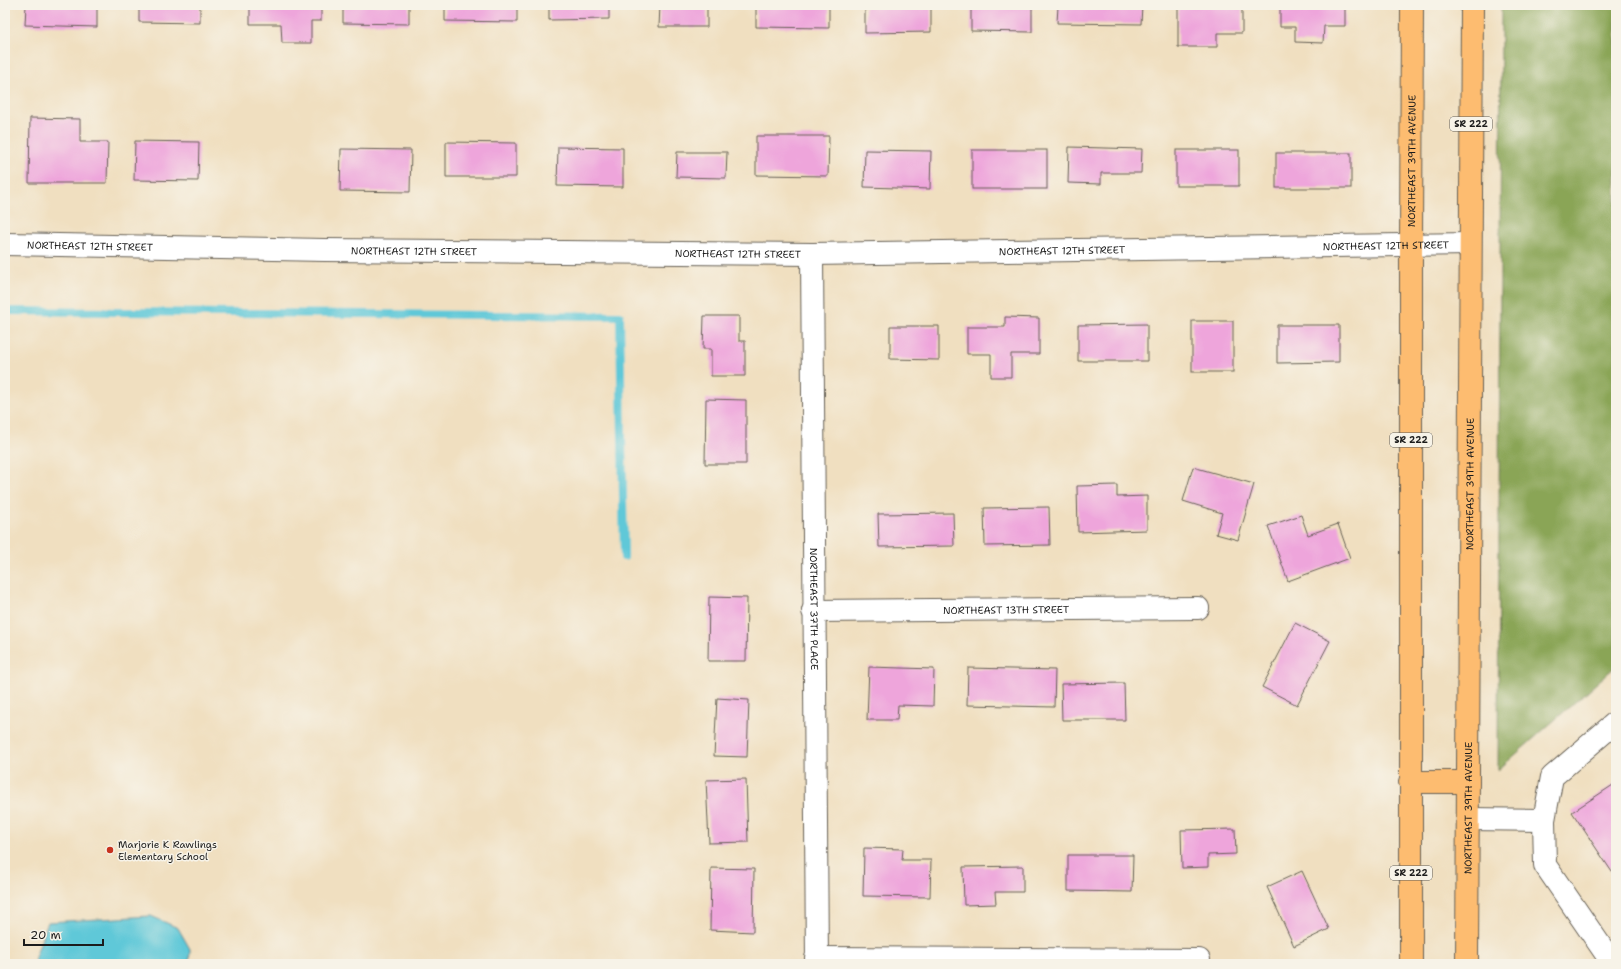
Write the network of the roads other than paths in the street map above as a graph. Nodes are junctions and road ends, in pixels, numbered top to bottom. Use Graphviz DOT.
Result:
graph roads {
  1 [pos="1412,5"];
  2 [pos="1472,5"];
  3 [pos="5,244"];
  4 [pos="1470,244"];
  5 [pos="1411,245"];
  6 [pos="812,254"];
  7 [pos="1198,608"];
  8 [pos="813,611"];
  9 [pos="1616,722"];
  10 [pos="1410,782"];
  11 [pos="1468,782"];
  12 [pos="1468,819"];
  13 [pos="1544,820"];
  14 [pos="1199,960"];
  15 [pos="816,961"];
  16 [pos="1411,964"];
  17 [pos="1467,964"];
  18 [pos="1613,964"];
  1 -- 5 [label="main road, NORTHEAST 39TH AVENUE / SR 222"];
  2 -- 4 [label="main road, NORTHEAST 39TH AVENUE / SR 222"];
  3 -- 6 [label="street, NORTHEAST 12TH STREET"];
  4 -- 5 [label="street, NORTHEAST 12TH STREET"];
  4 -- 11 [label="main road, NORTHEAST 39TH AVENUE / SR 222"];
  5 -- 6 [label="street, NORTHEAST 12TH STREET"];
  5 -- 10 [label="main road, NORTHEAST 39TH AVENUE / SR 222"];
  6 -- 8 [label="street, NORTHEAST 37TH PLACE"];
  7 -- 8 [label="street, NORTHEAST 13TH STREET"];
  8 -- 15 [label="street, NORTHEAST 37TH PLACE"];
  9 -- 13 [label="street"];
  10 -- 11 [label="main road"];
  10 -- 16 [label="main road, NORTHEAST 39TH AVENUE / SR 222"];
  11 -- 12 [label="main road, NORTHEAST 39TH AVENUE / SR 222"];
  12 -- 13 [label="street"];
  12 -- 17 [label="main road, NORTHEAST 39TH AVENUE / SR 222"];
  13 -- 18 [label="street"];
  14 -- 15 [label="street"];
}
